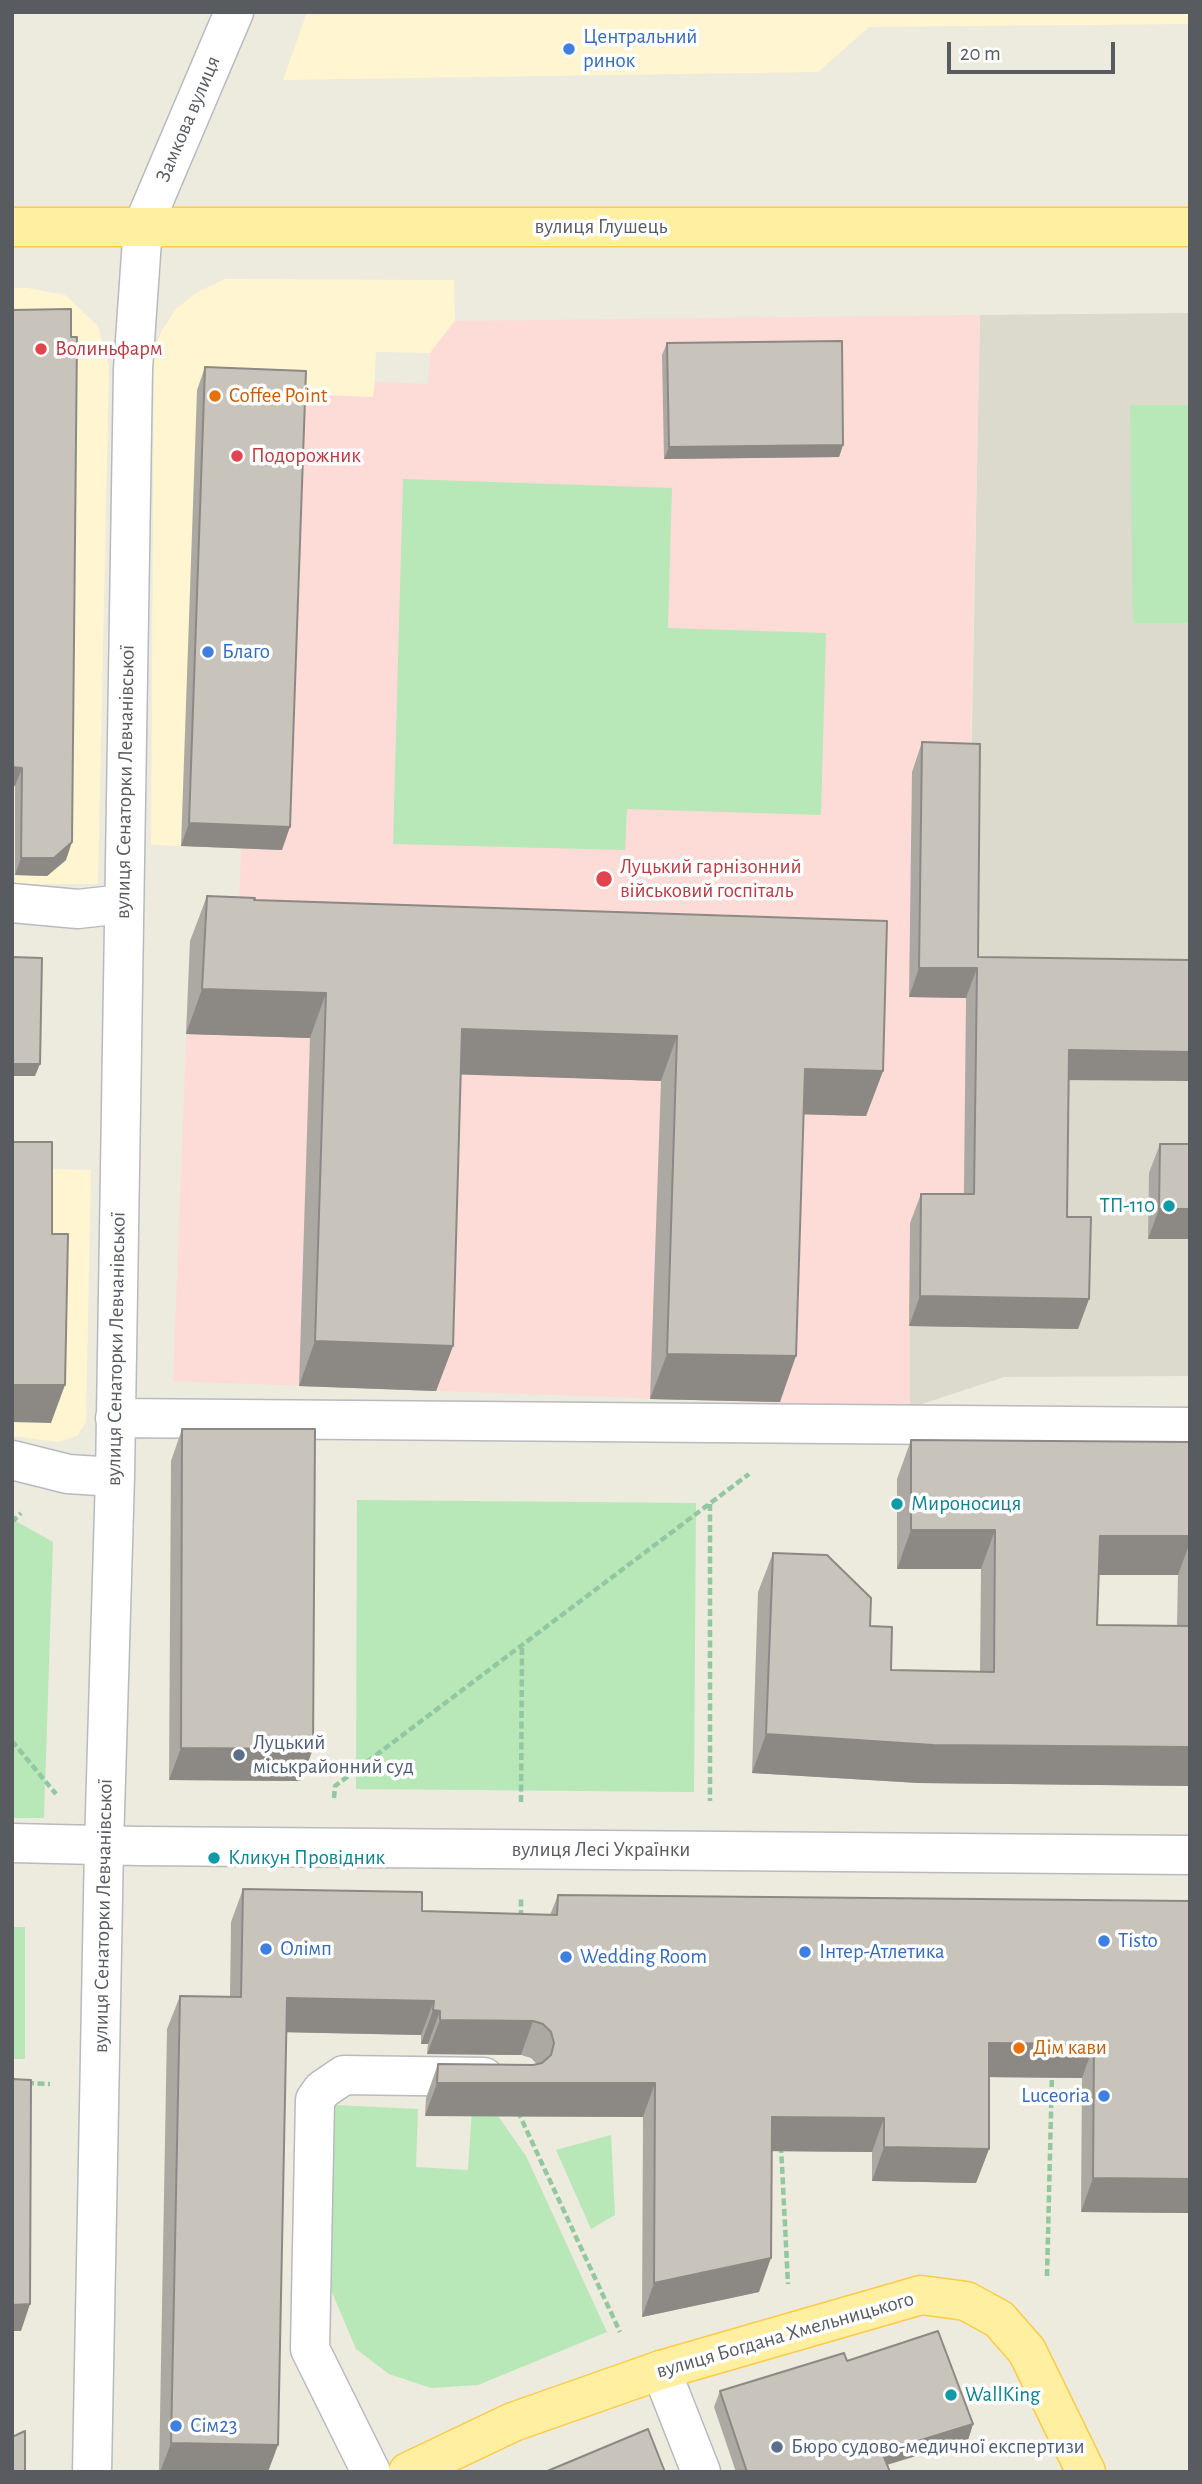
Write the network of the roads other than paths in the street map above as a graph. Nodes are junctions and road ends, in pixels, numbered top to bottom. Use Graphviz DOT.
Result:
graph roads {
  1 [pos="233,12"];
  2 [pos="143,226"];
  3 [pos="12,227"];
  4 [pos="1190,227"];
  5 [pos="12,903"];
  6 [pos="122,904"];
  7 [pos="115,1418"];
  8 [pos="1190,1427"];
  9 [pos="12,1460"];
  10 [pos="115,1477"];
  11 [pos="12,1843"];
  12 [pos="104,1846"];
  13 [pos="1190,1855"];
  14 [pos="520,2077"];
  15 [pos="661,2370"];
  16 [pos="92,2472"];
  17 [pos="371,2472"];
  18 [pos="408,2472"];
  19 [pos="701,2472"];
  20 [pos="1086,2472"];
  1 -- 2 [label="street, Замкова вулиця"];
  2 -- 3 [label="main road, вулиця Глушець"];
  2 -- 4 [label="main road, вулиця Глушець"];
  2 -- 6 [label="street, вулиця Сенаторки Левчанівської"];
  5 -- 6 [label="street"];
  6 -- 7 [label="street, вулиця Сенаторки Левчанівської"];
  7 -- 8 [label="street"];
  7 -- 10 [label="street, вулиця Сенаторки Левчанівської"];
  9 -- 10 [label="street"];
  10 -- 12 [label="street, вулиця Сенаторки Левчанівської"];
  11 -- 12 [label="street, вулиця Лесі Українки"];
  12 -- 13 [label="street, вулиця Лесі Українки"];
  12 -- 16 [label="street, вулиця Сенаторки Левчанівської"];
  14 -- 17 [label="street"];
  15 -- 18 [label="main road, вулиця Богдана Хмельницького"];
  15 -- 19 [label="street"];
  15 -- 20 [label="main road, вулиця Богдана Хмельницького"];
}
